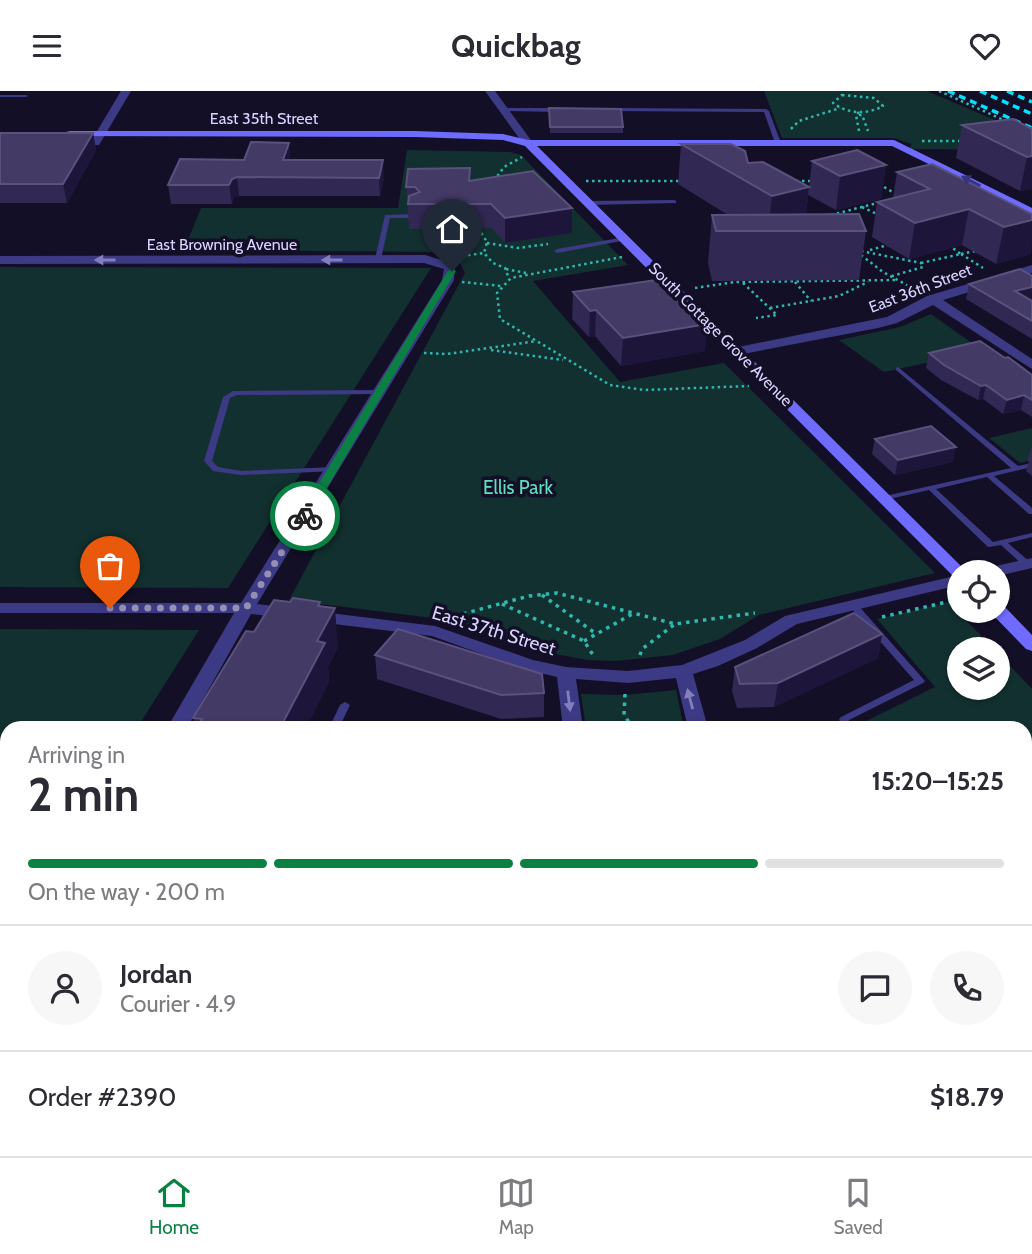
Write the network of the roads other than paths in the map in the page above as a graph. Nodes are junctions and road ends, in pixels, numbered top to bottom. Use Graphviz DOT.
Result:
graph roads {
  1 [pos="126,91"];
  2 [pos="490,91"];
  3 [pos="0,96"];
  4 [pos="26,96"];
  5 [pos="504,110"];
  6 [pos="559,110"];
  7 [pos="600,110"];
  8 [pos="57,139"];
  9 [pos="98,139"];
  10 [pos="528,143"];
  11 [pos="778,143"];
  12 [pos="674,202"];
  13 [pos="588,203"];
  14 [pos="1032,212"];
  15 [pos="415,216"];
  16 [pos="625,239"];
  17 [pos="557,251"];
  18 [pos="378,259"];
  19 [pos="0,260"];
  20 [pos="1032,269"];
  21 [pos="927,296"];
  22 [pos="738,351"];
  23 [pos="1032,365"];
  24 [pos="898,369"];
  25 [pos="380,392"];
  26 [pos="1032,465"];
  27 [pos="1017,468"];
  28 [pos="333,469"];
  29 [pos="989,475"];
  30 [pos="931,488"];
  31 [pos="885,498"];
  32 [pos="1032,512"];
  33 [pos="1032,535"];
  34 [pos="1003,543"];
  35 [pos="947,560"];
  36 [pos="1030,564"];
  37 [pos="1010,568"];
  38 [pos="947,583"];
  39 [pos="855,606"];
  40 [pos="0,608"];
  41 [pos="246,608"];
  42 [pos="1010,622"];
  43 [pos="1032,645"];
  44 [pos="682,671"];
  45 [pos="566,673"];
  46 [pos="345,705"];
  47 [pos="181,721"];
  48 [pos="337,721"];
  49 [pos="572,721"];
  50 [pos="696,721"];
  51 [pos="845,721"];
  1 -- 9 [label="street"];
  2 -- 5 [label="street, South Cottage Grove Avenue"];
  3 -- 4 [label="lane"];
  5 -- 6 [label="lane"];
  5 -- 10 [label="street, South Cottage Grove Avenue"];
  7 -- 11 [label="lane"];
  8 -- 9 [label="main road, East 35th Street"];
  9 -- 10 [label="main road, East 35th Street"];
  10 -- 11 [label="main road, East 35th Street"];
  10 -- 13 [label="main road, South Cottage Grove Avenue"];
  14 -- 11 [label="main road, East 35th Street, one-way"];
  12 -- 13 [label="lane"];
  13 -- 16 [label="main road, South Cottage Grove Avenue"];
  15 -- 18 [label="lane"];
  16 -- 17 [label="lane"];
  16 -- 22 [label="main road, South Cottage Grove Avenue"];
  18 -- 19 [label="street, East Browning Avenue, one-way"];
  18 -- 25 [label="street, East Browning Avenue"];
  20 -- 21 [label="street, East 36th Street"];
  21 -- 22 [label="street, East 36th Street"];
  21 -- 23 [label="street"];
  22 -- 31 [label="main road, South Cottage Grove Avenue"];
  24 -- 27 [label="lane"];
  25 -- 28 [label="street"];
  25 -- 28 [label="lane"];
  26 -- 27 [label="lane"];
  27 -- 29 [label="lane"];
  28 -- 41 [label="street"];
  29 -- 30 [label="lane"];
  29 -- 32 [label="lane"];
  30 -- 31 [label="lane"];
  30 -- 34 [label="lane"];
  31 -- 35 [label="main road, South Cottage Grove Avenue"];
  33 -- 34 [label="lane"];
  34 -- 36 [label="lane"];
  36 -- 37 [label="street"];
  38 -- 39 [label="street, East 37th Street"];
  39 -- 44 [label="street, East 37th Street"];
  39 -- 51 [label="lane"];
  40 -- 41 [label="street, East 37th Street"];
  41 -- 45 [label="street, East 37th Street"];
  41 -- 47 [label="street"];
  42 -- 43 [label="main road"];
  44 -- 45 [label="street, East 37th Street"];
  50 -- 44 [label="street, one-way"];
  45 -- 49 [label="street, one-way"];
  46 -- 48 [label="lane"];
}
